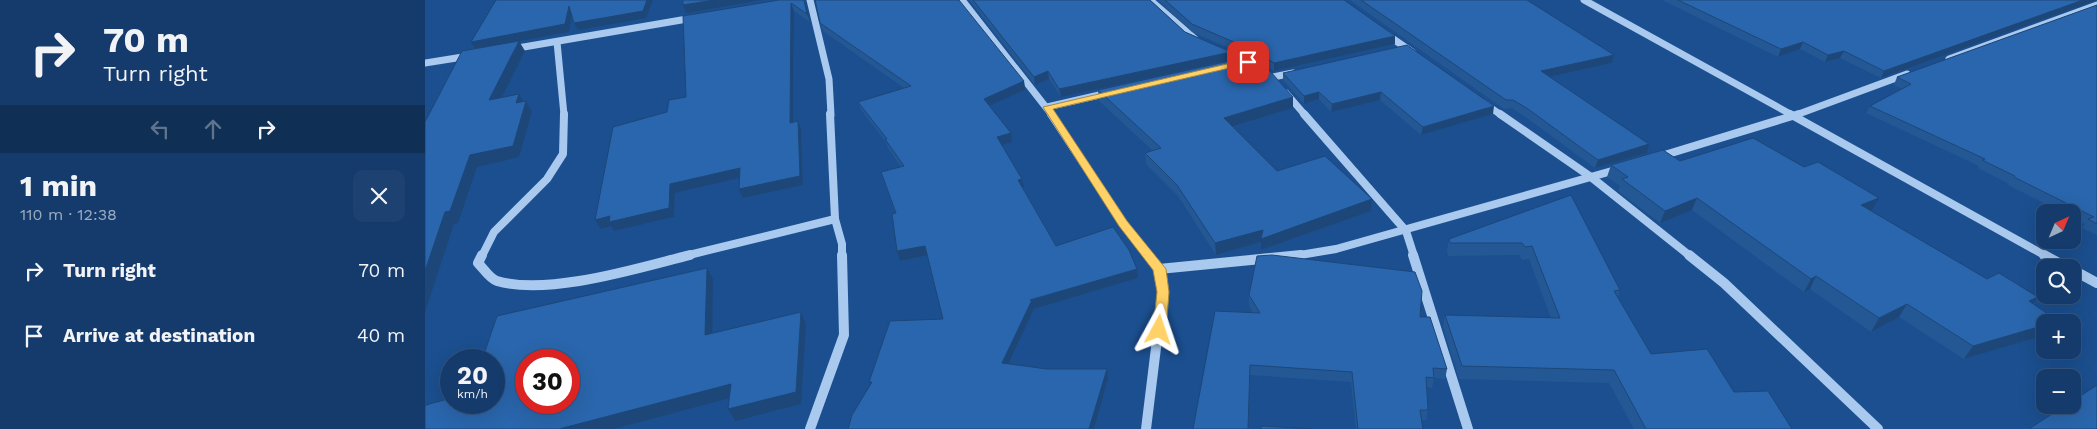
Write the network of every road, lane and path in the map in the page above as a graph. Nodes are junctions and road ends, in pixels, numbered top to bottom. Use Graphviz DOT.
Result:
graph roads {
  1 [pos="810,0"];
  2 [pos="963,0"];
  3 [pos="1150,0"];
  4 [pos="1584,0"];
  5 [pos="2097,5"];
  6 [pos="699,17"];
  7 [pos="1382,30"];
  8 [pos="557,42"];
  9 [pos="1405,46"];
  10 [pos="1395,49"];
  11 [pos="500,51"];
  12 [pos="481,54"];
  13 [pos="1421,58"];
  14 [pos="1945,60"];
  15 [pos="1248,62"];
  16 [pos="425,63"];
  17 [pos="1229,66"];
  18 [pos="1919,70"];
  19 [pos="1301,71"];
  20 [pos="1267,73"];
  21 [pos="1114,92"];
  22 [pos="1477,98"];
  23 [pos="1047,107"];
  24 [pos="1793,116"];
  25 [pos="1646,161"];
  26 [pos="1628,166"];
  27 [pos="1591,178"];
  28 [pos="835,218"];
  29 [pos="1406,231"];
  30 [pos="2052,259"];
  31 [pos="1159,269"];
  32 [pos="2081,274"];
  33 [pos="2097,283"];
  34 [pos="810,429"];
  35 [pos="1146,429"];
  36 [pos="1468,429"];
  37 [pos="1878,429"];
  1 -- 28 [label="street"];
  2 -- 23 [label="street"];
  3 -- 15 [label="street"];
  4 -- 24 [label="street"];
  5 -- 14 [label="street"];
  6 -- 8 [label="street"];
  7 -- 9 [label="street"];
  8 -- 11 [label="street"];
  8 -- 28 [label="street"];
  9 -- 10 [label="street"];
  9 -- 13 [label="street"];
  12 -- 16 [label="street"];
  15 -- 17 [label="street"];
  15 -- 20 [label="street"];
  18 -- 24 [label="street"];
  19 -- 20 [label="street"];
  20 -- 29 [label="street"];
  21 -- 23 [label="street"];
  22 -- 27 [label="street"];
  23 -- 31 [label="street"];
  24 -- 25 [label="street"];
  24 -- 30 [label="street"];
  26 -- 27 [label="street"];
  27 -- 29 [label="street"];
  27 -- 37 [label="street"];
  28 -- 34 [label="street"];
  29 -- 31 [label="street"];
  29 -- 36 [label="street"];
  31 -- 35 [label="street"];
  32 -- 33 [label="street"];
}
